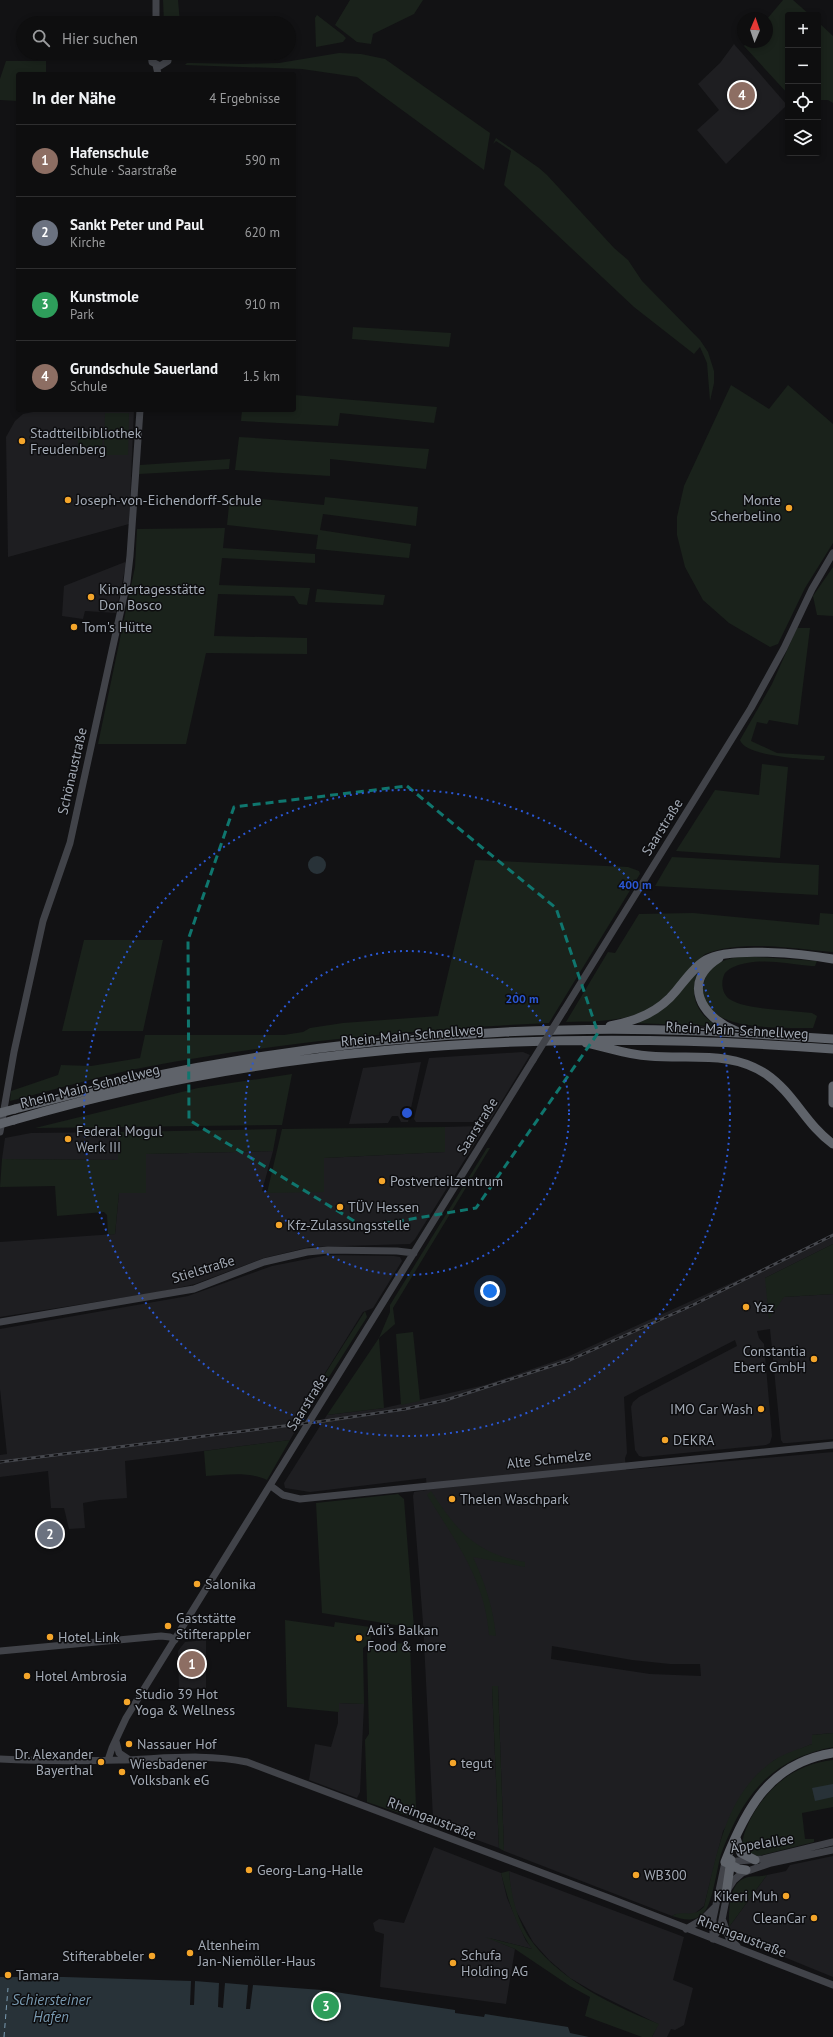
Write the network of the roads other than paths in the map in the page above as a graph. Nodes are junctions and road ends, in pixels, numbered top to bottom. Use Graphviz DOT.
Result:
graph roads {
  1 [pos="156,0"];
  2 [pos="157,16"];
  3 [pos="151,60"];
  4 [pos="168,60"];
  5 [pos="159,66"];
  6 [pos="158,72"];
  7 [pos="161,72"];
  8 [pos="140,412"];
  9 [pos="833,553"];
  10 [pos="727,954"];
  11 [pos="832,959"];
  12 [pos="581,1029"];
  13 [pos="742,1034"];
  14 [pos="557,1040"];
  15 [pos="833,1040"];
  16 [pos="833,1049"];
  17 [pos="833,1086"];
  18 [pos="833,1103"];
  19 [pos="0,1113"];
  20 [pos="0,1124"];
  21 [pos="0,1132"];
  22 [pos="833,1144"];
  23 [pos="414,1253"];
  24 [pos="0,1322"];
  25 [pos="833,1444"];
  26 [pos="271,1486"];
  27 [pos="175,1640"];
  28 [pos="0,1651"];
  29 [pos="116,1739"];
  30 [pos="833,1753"];
  31 [pos="0,1759"];
  32 [pos="130,1759"];
  33 [pos="108,1760"];
  34 [pos="736,1836"];
  35 [pos="833,1842"];
  36 [pos="833,1850"];
  37 [pos="755,1860"];
  38 [pos="729,1863"];
  39 [pos="746,1870"];
  40 [pos="726,1894"];
  41 [pos="716,1904"];
  42 [pos="723,1920"];
  43 [pos="686,1928"];
  44 [pos="713,1939"];
  45 [pos="742,1950"];
  46 [pos="833,1985"];
  1 -- 2 [label="main road"];
  3 -- 5 [label="main road"];
  4 -- 5 [label="main road"];
  5 -- 6 [label="main road"];
  5 -- 7 [label="main road"];
  8 -- 21 [label="main road, Schönaustraße"];
  9 -- 23 [label="main road, Saarstraße, bridge"];
  10 -- 11 [label="highway"];
  10 -- 12 [label="highway"];
  10 -- 13 [label="highway"];
  12 -- 13 [label="highway, Rhein-Main-Schnellweg"];
  12 -- 19 [label="highway, Rhein-Main-Schnellweg, bridge"];
  13 -- 15 [label="highway, Rhein-Main-Schnellweg"];
  14 -- 16 [label="highway, Rhein-Main-Schnellweg"];
  14 -- 20 [label="highway, Rhein-Main-Schnellweg, bridge"];
  14 -- 22 [label="highway"];
  17 -- 18 [label="highway"];
  23 -- 24 [label="main road, Stielstraße"];
  23 -- 26 [label="main road, Saarstraße"];
  25 -- 26 [label="main road, Alte Schmelze"];
  26 -- 27 [label="main road, Saarstraße"];
  27 -- 28 [label="main road"];
  27 -- 29 [label="main road, Saarstraße"];
  29 -- 32 [label="main road"];
  29 -- 33 [label="main road, Saarstraße"];
  30 -- 34 [label="highway"];
  31 -- 33 [label="main road, Rheingaustraße"];
  32 -- 33 [label="main road, Rheingaustraße"];
  32 -- 43 [label="main road, Rheingaustraße"];
  34 -- 37 [label="highway"];
  34 -- 38 [label="highway"];
  35 -- 37 [label="main road, Äppelallee"];
  36 -- 39 [label="main road, Äppelallee"];
  37 -- 38 [label="main road, Äppelallee"];
  38 -- 39 [label="highway"];
  38 -- 40 [label="highway"];
  38 -- 41 [label="main road, Äppelallee"];
  39 -- 40 [label="main road, Äppelallee"];
  40 -- 42 [label="main road, Äppelallee"];
  41 -- 43 [label="main road"];
  41 -- 44 [label="main road, Äppelallee"];
  42 -- 44 [label="main road, Äppelallee"];
  42 -- 45 [label="main road"];
  43 -- 44 [label="main road, Rheingaustraße"];
  44 -- 45 [label="main road, Rheingaustraße"];
  45 -- 46 [label="main road, Rheingaustraße"];
}
